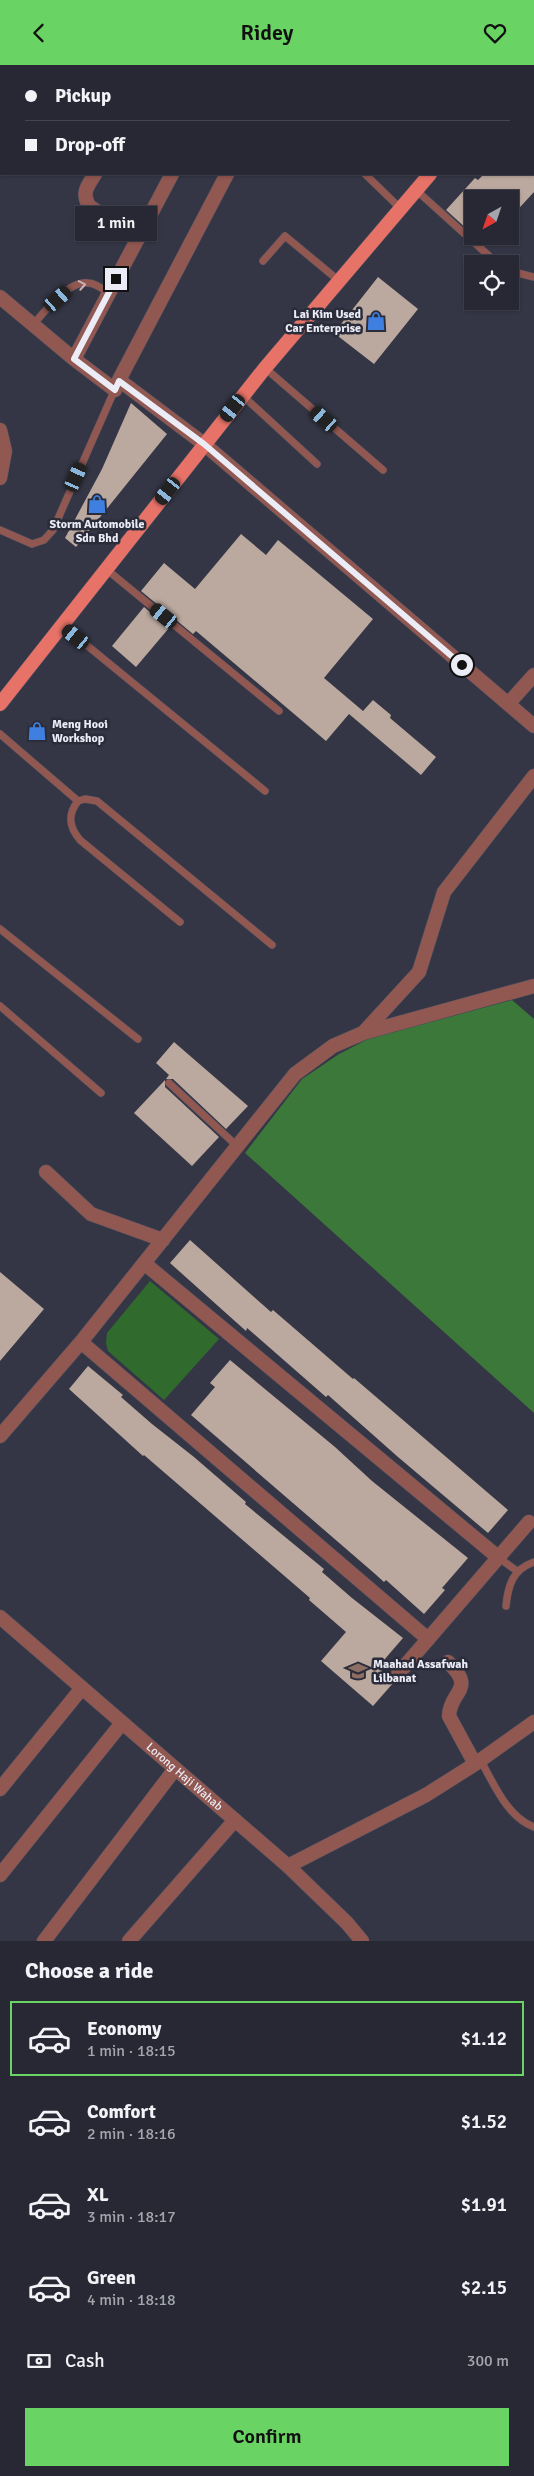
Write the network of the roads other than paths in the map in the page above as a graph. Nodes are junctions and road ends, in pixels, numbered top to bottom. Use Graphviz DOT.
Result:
graph roads {
  1 [pos="94,175"];
  2 [pos="171,175"];
  3 [pos="226,175"];
  4 [pos="366,175"];
  5 [pos="429,175"];
  6 [pos="416,190"];
  7 [pos="400,208"];
  8 [pos="138,239"];
  9 [pos="488,255"];
  10 [pos="263,261"];
  11 [pos="519,273"];
  12 [pos="534,277"];
  13 [pos="338,280"];
  14 [pos="109,293"];
  15 [pos="0,297"];
  16 [pos="34,325"];
  17 [pos="74,359"];
  18 [pos="265,369"];
  19 [pos="117,385"];
  20 [pos="243,396"];
  21 [pos="0,430"];
  22 [pos="204,444"];
  23 [pos="317,464"];
  24 [pos="383,470"];
  25 [pos="0,478"];
  26 [pos="0,530"];
  27 [pos="106,569"];
  28 [pos="62,625"];
  29 [pos="534,675"];
  30 [pos="0,704"];
  31 [pos="508,704"];
  32 [pos="279,711"];
  33 [pos="534,726"];
  34 [pos="0,734"];
  35 [pos="534,777"];
  36 [pos="264,791"];
  37 [pos="78,801"];
  38 [pos="180,922"];
  39 [pos="0,929"];
  40 [pos="272,945"];
  41 [pos="534,986"];
  42 [pos="0,1006"];
  43 [pos="363,1033"];
  44 [pos="138,1039"];
  45 [pos="170,1083"];
  46 [pos="101,1093"];
  47 [pos="237,1146"];
  48 [pos="46,1172"];
  49 [pos="163,1240"];
  50 [pos="144,1263"];
  51 [pos="81,1342"];
  52 [pos="0,1436"];
  53 [pos="529,1522"];
  54 [pos="499,1558"];
  55 [pos="534,1562"];
  56 [pos="518,1571"];
  57 [pos="506,1605"];
  58 [pos="0,1617"];
  59 [pos="428,1639"];
  60 [pos="448,1662"];
  61 [pos="398,1674"];
  62 [pos="82,1688"];
  63 [pos="534,1722"];
  64 [pos="122,1723"];
  65 [pos="478,1762"];
  66 [pos="175,1769"];
  67 [pos="0,1789"];
  68 [pos="235,1820"];
  69 [pos="534,1827"];
  70 [pos="288,1866"];
  71 [pos="0,1875"];
  72 [pos="44,1941"];
  73 [pos="129,1941"];
  74 [pos="362,1941"];
  1 -- 8 [label="street"];
  2 -- 8 [label="street"];
  3 -- 19 [label="street"];
  4 -- 7 [label="lane"];
  5 -- 6 [label="main road"];
  6 -- 7 [label="main road"];
  6 -- 9 [label="lane"];
  7 -- 13 [label="main road"];
  8 -- 14 [label="street"];
  10 -- 13 [label="lane"];
  11 -- 12 [label="lane"];
  13 -- 18 [label="main road"];
  16 -- 14 [label="lane, one-way"];
  14 -- 17 [label="street"];
  15 -- 16 [label="street"];
  16 -- 17 [label="street"];
  17 -- 19 [label="street"];
  18 -- 20 [label="main road"];
  18 -- 24 [label="lane"];
  19 -- 22 [label="street"];
  19 -- 26 [label="lane"];
  20 -- 22 [label="main road"];
  20 -- 23 [label="lane"];
  21 -- 25 [label="street"];
  22 -- 27 [label="main road"];
  22 -- 31 [label="street"];
  27 -- 28 [label="main road"];
  27 -- 32 [label="lane"];
  28 -- 30 [label="main road"];
  28 -- 36 [label="lane"];
  29 -- 31 [label="street"];
  31 -- 33 [label="street"];
  34 -- 37 [label="lane"];
  35 -- 43 [label="street"];
  37 -- 38 [label="lane"];
  37 -- 40 [label="lane"];
  39 -- 44 [label="lane"];
  41 -- 43 [label="street"];
  42 -- 46 [label="lane"];
  43 -- 47 [label="street"];
  45 -- 47 [label="lane"];
  47 -- 49 [label="street"];
  48 -- 49 [label="street"];
  49 -- 50 [label="street"];
  50 -- 51 [label="street"];
  50 -- 54 [label="street"];
  51 -- 52 [label="street"];
  51 -- 59 [label="street"];
  53 -- 54 [label="street"];
  54 -- 56 [label="lane"];
  54 -- 59 [label="street"];
  55 -- 56 [label="lane"];
  56 -- 57 [label="lane"];
  58 -- 62 [label="street, Lorong Haji Wahab"];
  59 -- 61 [label="street"];
  60 -- 65 [label="street"];
  62 -- 64 [label="street, Lorong Haji Wahab"];
  62 -- 67 [label="street"];
  63 -- 65 [label="street"];
  64 -- 66 [label="street, Lorong Haji Wahab"];
  64 -- 71 [label="street"];
  65 -- 69 [label="lane"];
  65 -- 70 [label="street"];
  66 -- 68 [label="street, Lorong Haji Wahab"];
  66 -- 72 [label="street"];
  68 -- 70 [label="street, Lorong Haji Wahab"];
  68 -- 73 [label="street"];
  70 -- 74 [label="street, Lorong Haji Wahab"];
}
